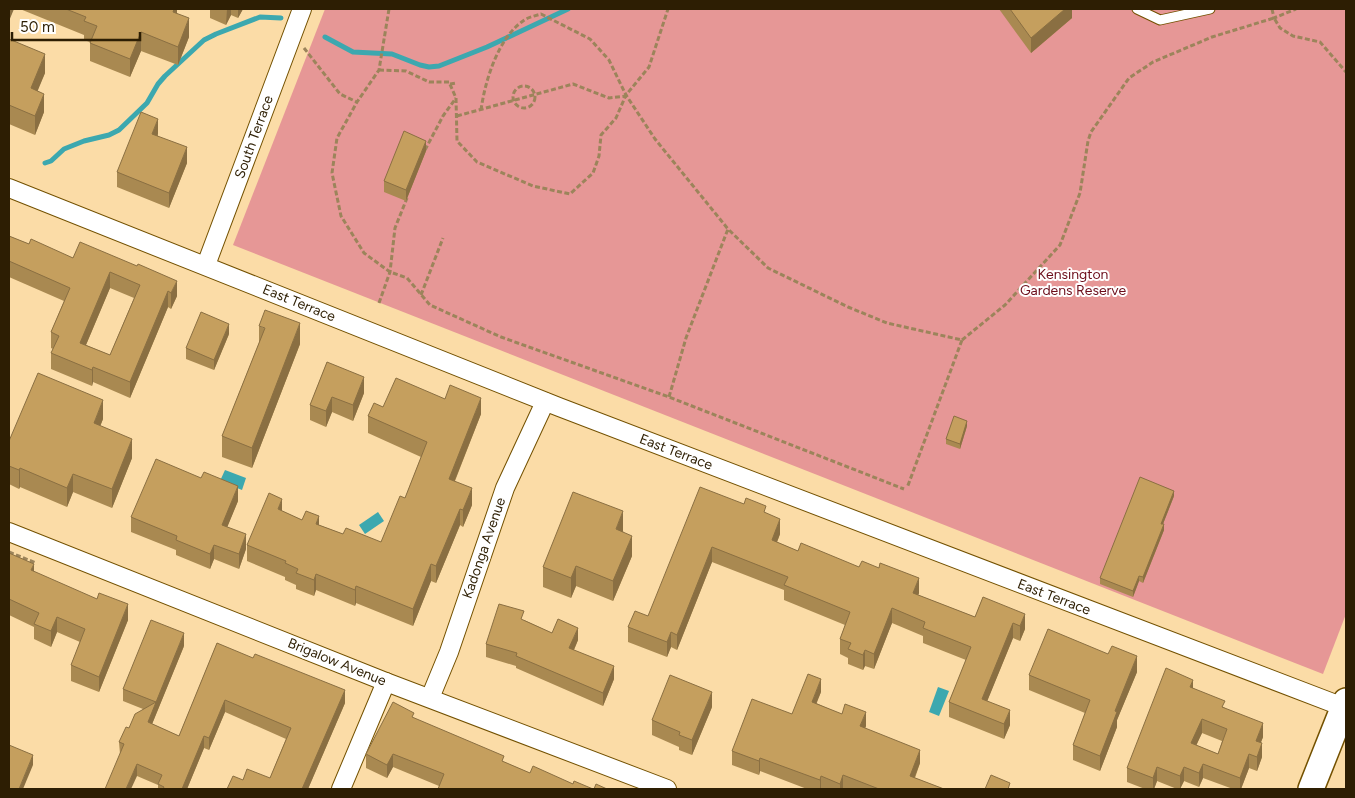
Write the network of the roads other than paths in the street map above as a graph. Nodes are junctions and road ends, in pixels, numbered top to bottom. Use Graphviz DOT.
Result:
graph roads {
  1 [pos="302,9"];
  2 [pos="1137,9"];
  3 [pos="1210,9"];
  4 [pos="9,188"];
  5 [pos="206,265"];
  6 [pos="545,402"];
  7 [pos="9,532"];
  8 [pos="386,682"];
  9 [pos="430,698"];
  10 [pos="1345,706"];
  11 [pos="341,789"];
  12 [pos="667,789"];
  13 [pos="1311,789"];
  1 -- 5 [label="street, South Terrace"];
  2 -- 3 [label="lane"];
  4 -- 5 [label="street, East Terrace"];
  5 -- 6 [label="street, East Terrace"];
  6 -- 9 [label="street, Kadonga Avenue"];
  6 -- 10 [label="street, East Terrace"];
  7 -- 8 [label="street, Brigalow Avenue"];
  8 -- 9 [label="street, Brigalow Avenue"];
  8 -- 11 [label="street"];
  9 -- 12 [label="street, Brigalow Avenue"];
  10 -- 13 [label="main road"];
}
